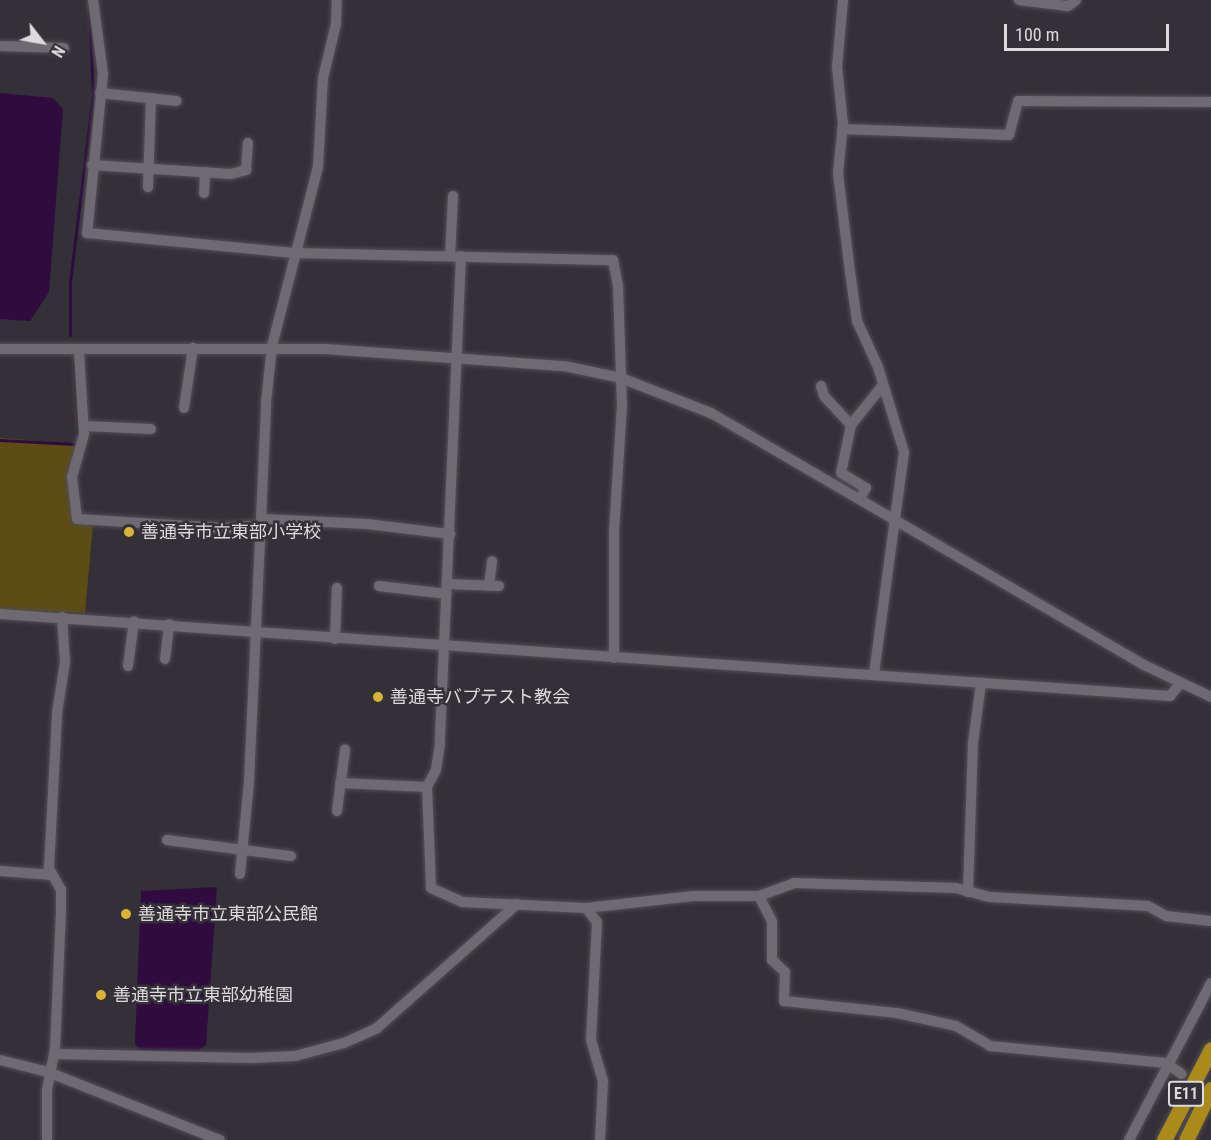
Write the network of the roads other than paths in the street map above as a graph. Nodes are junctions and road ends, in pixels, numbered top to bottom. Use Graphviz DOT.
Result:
graph roads {
  1 [pos="93,0"];
  2 [pos="337,0"];
  3 [pos="843,0"];
  4 [pos="1019,0"];
  5 [pos="1076,0"];
  6 [pos="0,46"];
  7 [pos="64,48"];
  8 [pos="100,93"];
  9 [pos="151,98"];
  10 [pos="177,101"];
  11 [pos="1211,102"];
  12 [pos="842,129"];
  13 [pos="248,143"];
  14 [pos="92,165"];
  15 [pos="149,169"];
  16 [pos="205,172"];
  17 [pos="148,187"];
  18 [pos="204,193"];
  19 [pos="453,196"];
  20 [pos="294,253"];
  21 [pos="450,256"];
  22 [pos="461,256"];
  23 [pos="272,346"];
  24 [pos="193,348"];
  25 [pos="0,349"];
  26 [pos="79,351"];
  27 [pos="457,357"];
  28 [pos="621,378"];
  29 [pos="883,385"];
  30 [pos="821,386"];
  31 [pos="184,408"];
  32 [pos="851,425"];
  33 [pos="84,426"];
  34 [pos="151,429"];
  35 [pos="860,498"];
  36 [pos="895,519"];
  37 [pos="262,522"];
  38 [pos="450,534"];
  39 [pos="492,561"];
  40 [pos="379,586"];
  41 [pos="337,588"];
  42 [pos="447,589"];
  43 [pos="0,614"];
  44 [pos="62,617"];
  45 [pos="134,621"];
  46 [pos="170,624"];
  47 [pos="254,631"];
  48 [pos="335,639"];
  49 [pos="445,648"];
  50 [pos="614,658"];
  51 [pos="165,659"];
  52 [pos="128,666"];
  53 [pos="874,675"];
  54 [pos="981,683"];
  55 [pos="1179,685"];
  56 [pos="1211,697"];
  57 [pos="345,750"];
  58 [pos="340,783"];
  59 [pos="427,788"];
  60 [pos="337,811"];
  61 [pos="167,840"];
  62 [pos="242,849"];
  63 [pos="291,856"];
  64 [pos="0,871"];
  65 [pos="240,874"];
  66 [pos="53,875"];
  67 [pos="968,892"];
  68 [pos="759,896"];
  69 [pos="516,904"];
  70 [pos="586,908"];
  71 [pos="1211,921"];
  72 [pos="1211,983"];
  73 [pos="1211,1049"];
  74 [pos="55,1054"];
  75 [pos="0,1060"];
  76 [pos="1166,1063"];
  77 [pos="48,1072"];
  78 [pos="1182,1074"];
  79 [pos="1211,1089"];
  80 [pos="47,1140"];
  81 [pos="219,1140"];
  82 [pos="600,1140"];
  83 [pos="1129,1140"];
  84 [pos="1164,1140"];
  85 [pos="1186,1140"];
  1 -- 8 [label="street"];
  2 -- 20 [label="street"];
  3 -- 12 [label="street"];
  4 -- 5 [label="street"];
  6 -- 7 [label="street"];
  8 -- 9 [label="street"];
  8 -- 14 [label="street"];
  9 -- 10 [label="street"];
  9 -- 15 [label="street"];
  11 -- 12 [label="street"];
  12 -- 29 [label="street"];
  13 -- 16 [label="street"];
  14 -- 15 [label="street"];
  14 -- 20 [label="street"];
  15 -- 16 [label="street"];
  15 -- 17 [label="street"];
  16 -- 18 [label="street"];
  19 -- 21 [label="street"];
  20 -- 21 [label="street"];
  20 -- 23 [label="street"];
  21 -- 22 [label="street"];
  22 -- 27 [label="street"];
  22 -- 28 [label="street"];
  23 -- 24 [label="street"];
  23 -- 27 [label="street"];
  23 -- 37 [label="street"];
  24 -- 26 [label="street"];
  24 -- 31 [label="street"];
  25 -- 26 [label="street"];
  26 -- 33 [label="street"];
  27 -- 28 [label="street"];
  27 -- 38 [label="street"];
  28 -- 35 [label="street"];
  28 -- 50 [label="street"];
  29 -- 32 [label="street"];
  29 -- 36 [label="street"];
  30 -- 32 [label="street"];
  32 -- 35 [label="street"];
  33 -- 34 [label="street"];
  33 -- 37 [label="street"];
  35 -- 36 [label="street"];
  36 -- 53 [label="street"];
  36 -- 55 [label="street"];
  37 -- 38 [label="street"];
  37 -- 47 [label="street"];
  38 -- 42 [label="street"];
  39 -- 42 [label="street"];
  40 -- 42 [label="street"];
  41 -- 48 [label="street"];
  42 -- 49 [label="street"];
  43 -- 44 [label="street"];
  44 -- 45 [label="street"];
  44 -- 66 [label="street"];
  45 -- 46 [label="street"];
  45 -- 52 [label="street"];
  46 -- 47 [label="street"];
  46 -- 51 [label="street"];
  47 -- 48 [label="street"];
  47 -- 62 [label="street"];
  48 -- 49 [label="street"];
  49 -- 50 [label="street"];
  49 -- 59 [label="street"];
  50 -- 53 [label="street"];
  53 -- 54 [label="street"];
  54 -- 55 [label="street"];
  54 -- 67 [label="street"];
  55 -- 56 [label="street"];
  57 -- 58 [label="street"];
  58 -- 59 [label="street"];
  58 -- 60 [label="street"];
  59 -- 69 [label="street"];
  61 -- 62 [label="street"];
  62 -- 63 [label="street"];
  62 -- 65 [label="street"];
  64 -- 66 [label="street"];
  66 -- 74 [label="street"];
  67 -- 68 [label="street"];
  67 -- 71 [label="street"];
  68 -- 70 [label="street"];
  68 -- 76 [label="street"];
  69 -- 70 [label="street"];
  69 -- 74 [label="street"];
  70 -- 82 [label="street"];
  72 -- 76 [label="street"];
  73 -- 84 [label="highway, E11"];
  74 -- 77 [label="street"];
  75 -- 77 [label="street"];
  76 -- 78 [label="street"];
  76 -- 83 [label="street"];
  77 -- 80 [label="street"];
  77 -- 81 [label="street"];
  79 -- 85 [label="highway, E11"];
}
